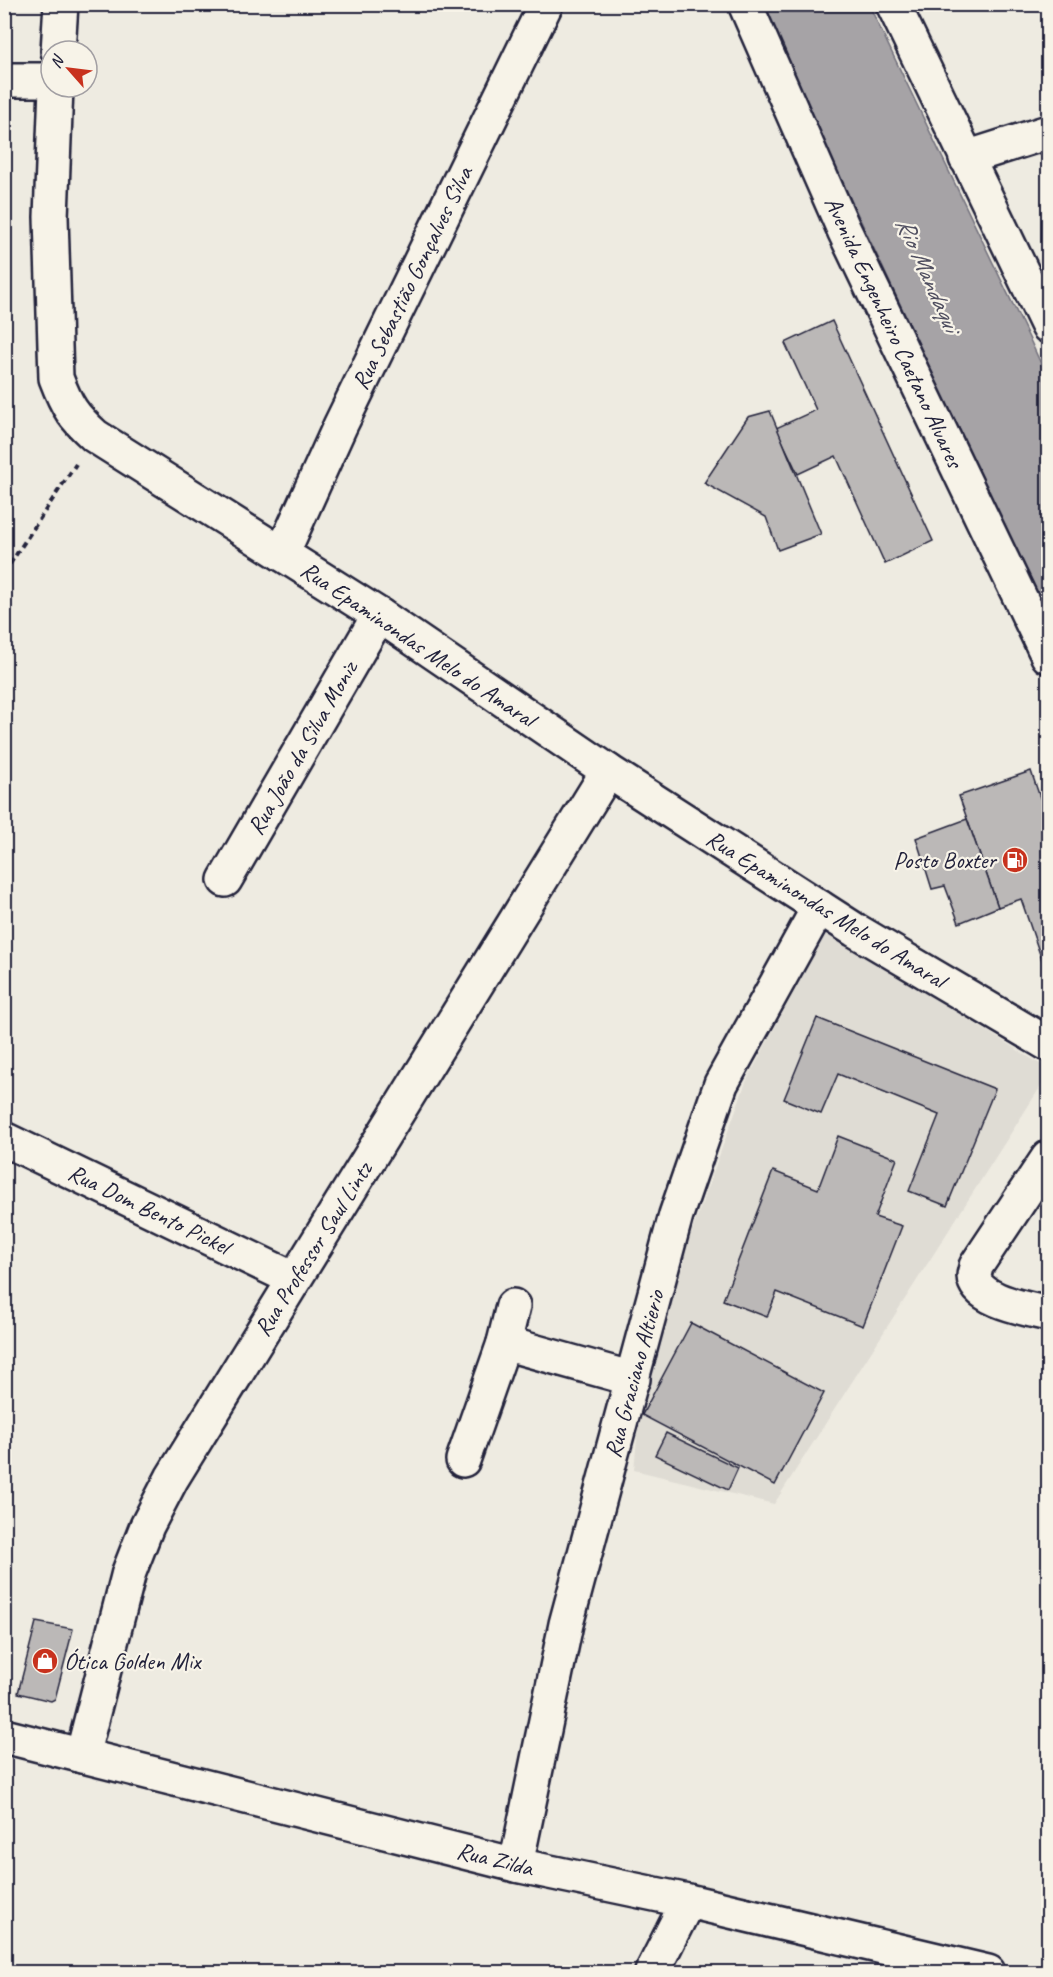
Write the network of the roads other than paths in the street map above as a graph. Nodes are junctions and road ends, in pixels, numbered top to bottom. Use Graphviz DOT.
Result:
graph roads {
  1 [pos="61,4"];
  2 [pos="546,4"];
  3 [pos="745,4"];
  4 [pos="893,4"];
  5 [pos="59,39"];
  6 [pos="4,80"];
  7 [pos="39,80"];
  8 [pos="56,99"];
  9 [pos="1048,132"];
  10 [pos="966,158"];
  11 [pos="1048,326"];
  12 [pos="282,554"];
  13 [pos="379,615"];
  14 [pos="1048,656"];
  15 [pos="608,771"];
  16 [pos="225,880"];
  17 [pos="819,907"];
  18 [pos="1048,1044"];
  19 [pos="4,1139"];
  20 [pos="1048,1158"];
  21 [pos="294,1279"];
  22 [pos="513,1306"];
  23 [pos="1048,1314"];
  24 [pos="504,1343"];
  25 [pos="633,1379"];
  26 [pos="463,1460"];
  27 [pos="4,1736"];
  28 [pos="82,1756"];
  29 [pos="516,1865"];
  30 [pos="688,1901"];
  31 [pos="652,1972"];
  32 [pos="988,1972"];
  1 -- 5 [label="street"];
  2 -- 12 [label="street, Rua Sebastião Gonçalves Silva"];
  3 -- 14 [label="street, Avenida Engenheiro Caetano Alvares"];
  4 -- 10 [label="street"];
  6 -- 7 [label="street"];
  8 -- 12 [label="street, Rua Epaminondas Melo do Amaral"];
  9 -- 10 [label="street"];
  10 -- 11 [label="street"];
  12 -- 13 [label="street, Rua Epaminondas Melo do Amaral"];
  13 -- 15 [label="street, Rua Epaminondas Melo do Amaral"];
  13 -- 16 [label="street, Rua João da Silva Moniz"];
  15 -- 17 [label="street, Rua Epaminondas Melo do Amaral"];
  15 -- 21 [label="street, Rua Professor Saul Lintz"];
  17 -- 18 [label="street, Rua Epaminondas Melo do Amaral"];
  17 -- 25 [label="street, Rua Graciano Altierio"];
  19 -- 21 [label="street, Rua Dom Bento Pickel"];
  20 -- 23 [label="street"];
  21 -- 28 [label="street, Rua Professor Saul Lintz"];
  22 -- 24 [label="street"];
  24 -- 25 [label="street"];
  24 -- 26 [label="street"];
  25 -- 29 [label="street, Rua Graciano Altierio"];
  27 -- 28 [label="street, Rua Zilda"];
  28 -- 29 [label="street, Rua Zilda"];
  29 -- 30 [label="street, Rua Zilda"];
  30 -- 31 [label="street"];
  30 -- 32 [label="street, Rua Zilda"];
}
